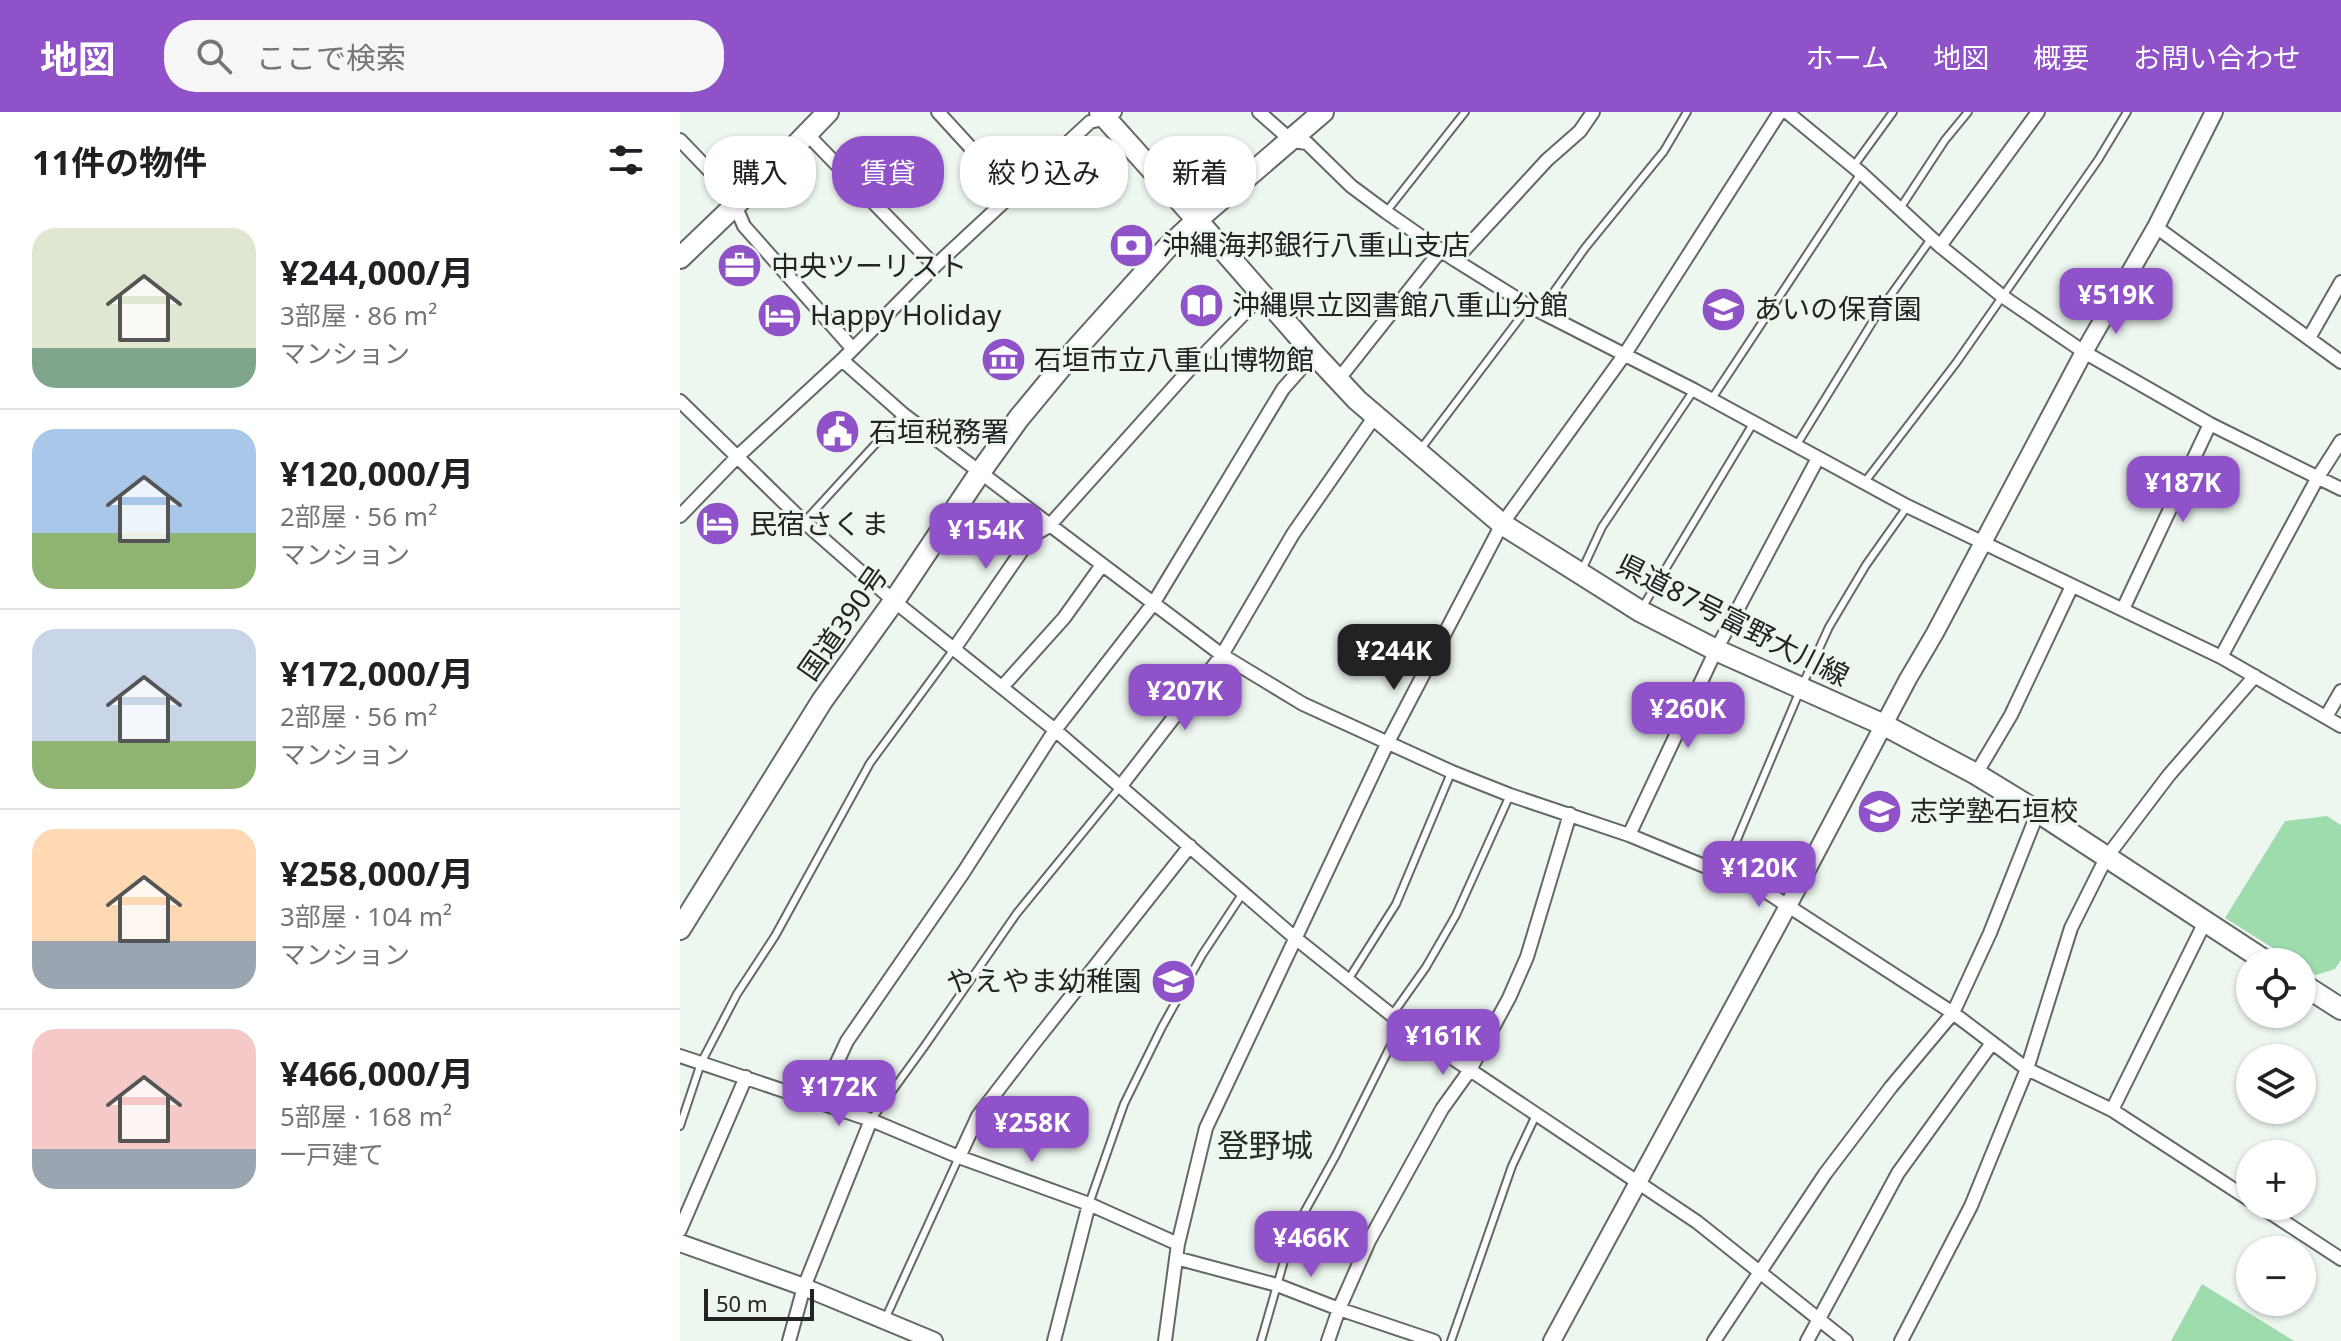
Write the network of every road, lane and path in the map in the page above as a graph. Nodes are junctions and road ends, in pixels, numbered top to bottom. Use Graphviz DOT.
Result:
graph roads {
  1 [pos="828,112"];
  2 [pos="938,112"];
  3 [pos="1259,112"];
  4 [pos="1323,112"];
  5 [pos="1465,112"];
  6 [pos="1593,112"];
  7 [pos="1687,112"];
  8 [pos="1780,112"];
  9 [pos="1787,112"];
  10 [pos="1893,112"];
  11 [pos="1968,112"];
  12 [pos="2038,112"];
  13 [pos="2127,112"];
  14 [pos="2214,112"];
  15 [pos="1107,114"];
  16 [pos="808,135"];
  17 [pos="960,136"];
  18 [pos="1075,136"];
  19 [pos="680,140"];
  20 [pos="1292,141"];
  21 [pos="704,165"];
  22 [pos="1857,170"];
  23 [pos="732,208"];
  24 [pos="737,208"];
  25 [pos="998,208"];
  26 [pos="1899,210"];
  27 [pos="1386,212"];
  28 [pos="1197,220"];
  29 [pos="2156,227"];
  30 [pos="1936,242"];
  31 [pos="1441,250"];
  32 [pos="680,258"];
  33 [pos="1455,260"];
  34 [pos="935,266"];
  35 [pos="2341,282"];
  36 [pos="1262,295"];
  37 [pos="2002,296"];
  38 [pos="1535,308"];
  39 [pos="2309,338"];
  40 [pos="852,348"];
  41 [pos="2084,352"];
  42 [pos="1314,354"];
  43 [pos="1625,354"];
  44 [pos="842,360"];
  45 [pos="2341,362"];
  46 [pos="1338,380"];
  47 [pos="1694,390"];
  48 [pos="1711,400"];
  49 [pos="680,401"];
  50 [pos="903,414"];
  51 [pos="1375,416"];
  52 [pos="1754,422"];
  53 [pos="2210,424"];
  54 [pos="2341,441"];
  55 [pos="1796,446"];
  56 [pos="1418,453"];
  57 [pos="738,456"];
  58 [pos="1818,458"];
  59 [pos="981,471"];
  60 [pos="2318,477"];
  61 [pos="1864,483"];
  62 [pos="2341,489"];
  63 [pos="1907,506"];
  64 [pos="680,516"];
  65 [pos="804,522"];
  66 [pos="1502,524"];
  67 [pos="1049,526"];
  68 [pos="1983,542"];
  69 [pos="1102,565"];
  70 [pos="1580,573"];
  71 [pos="2072,586"];
  72 [pos="894,601"];
  73 [pos="1153,604"];
  74 [pos="2123,609"];
  75 [pos="1640,611"];
  76 [pos="954,649"];
  77 [pos="1716,650"];
  78 [pos="1222,655"];
  79 [pos="2221,657"];
  80 [pos="2255,676"];
  81 [pos="1003,686"];
  82 [pos="1801,688"];
  83 [pos="2341,691"];
  84 [pos="2326,717"];
  85 [pos="1884,725"];
  86 [pos="2341,726"];
  87 [pos="1055,730"];
  88 [pos="1387,744"];
  89 [pos="1452,772"];
  90 [pos="1976,774"];
  91 [pos="1120,787"];
  92 [pos="1510,795"];
  93 [pos="2038,812"];
  94 [pos="1570,814"];
  95 [pos="1629,835"];
  96 [pos="1190,846"];
  97 [pos="2106,858"];
  98 [pos="1722,875"];
  99 [pos="1243,893"];
  100 [pos="1788,906"];
  101 [pos="2205,922"];
  102 [pos="680,929"];
  103 [pos="1294,937"];
  104 [pos="2245,948"];
  105 [pos="1348,980"];
  106 [pos="2316,991"];
  107 [pos="2336,1002"];
  108 [pos="1953,1013"];
  109 [pos="1397,1019"];
  110 [pos="1992,1043"];
  111 [pos="680,1056"];
  112 [pos="701,1063"];
  113 [pos="2027,1069"];
  114 [pos="1470,1070"];
  115 [pos="746,1077"];
  116 [pos="819,1101"];
  117 [pos="2112,1110"];
  118 [pos="1536,1115"];
  119 [pos="871,1120"];
  120 [pos="680,1126"];
  121 [pos="959,1157"];
  122 [pos="1637,1183"];
  123 [pos="2236,1191"];
  124 [pos="1089,1204"];
  125 [pos="2281,1220"];
  126 [pos="680,1230"];
  127 [pos="680,1243"];
  128 [pos="1177,1251"];
  129 [pos="2341,1259"];
  130 [pos="1760,1272"];
  131 [pos="1277,1285"];
  132 [pos="804,1287"];
  133 [pos="1339,1309"];
  134 [pos="1817,1318"];
  135 [pos="884,1321"];
  136 [pos="1409,1337"];
  137 [pos="789,1341"];
  138 [pos="934,1341"];
  139 [pos="1054,1341"];
  140 [pos="1165,1341"];
  141 [pos="1261,1341"];
  142 [pos="1328,1341"];
  143 [pos="1434,1341"];
  144 [pos="1451,1341"];
  145 [pos="1552,1341"];
  146 [pos="1714,1341"];
  147 [pos="1807,1341"];
  148 [pos="1846,1341"];
  149 [pos="1901,1341"];
  1 -- 16 [label="main road"];
  2 -- 17 [label="street"];
  3 -- 20 [label="street"];
  4 -- 20 [label="main road, 国道390号"];
  5 -- 27 [label="lane"];
  6 -- 33 [label="street"];
  7 -- 38 [label="lane"];
  8 -- 43 [label="street"];
  9 -- 22 [label="street"];
  10 -- 22 [label="lane"];
  11 -- 26 [label="lane"];
  12 -- 30 [label="street"];
  13 -- 37 [label="lane"];
  14 -- 29 [label="street"];
  15 -- 18 [label="street"];
  15 -- 28 [label="main road"];
  16 -- 34 [label="street"];
  19 -- 21 [label="street"];
  20 -- 27 [label="street"];
  20 -- 28 [label="main road, 国道390号"];
  22 -- 26 [label="street"];
  22 -- 48 [label="lane"];
  23 -- 32 [label="main road"];
  24 -- 40 [label="street"];
  25 -- 34 [label="street"];
  26 -- 30 [label="street"];
  27 -- 31 [label="street"];
  28 -- 36 [label="main road, 県道87号富野大川線"];
  28 -- 59 [label="main road, 国道390号"];
  29 -- 39 [label="street"];
  29 -- 41 [label="street"];
  30 -- 37 [label="street"];
  30 -- 55 [label="lane"];
  31 -- 33 [label="street"];
  31 -- 46 [label="street"];
  33 -- 38 [label="street"];
  34 -- 40 [label="street"];
  35 -- 39 [label="street"];
  36 -- 42 [label="main road, 県道87号富野大川線"];
  36 -- 67 [label="street"];
  37 -- 41 [label="street"];
  37 -- 61 [label="lane"];
  38 -- 43 [label="street"];
  38 -- 56 [label="lane"];
  39 -- 45 [label="street"];
  40 -- 44 [label="street"];
  41 -- 53 [label="street"];
  41 -- 68 [label="street"];
  42 -- 46 [label="main road, 県道87号富野大川線"];
  42 -- 73 [label="street"];
  43 -- 47 [label="street"];
  43 -- 66 [label="street"];
  44 -- 50 [label="street"];
  44 -- 57 [label="street"];
  46 -- 51 [label="main road, 県道87号富野大川線"];
  47 -- 48 [label="street"];
  47 -- 70 [label="lane"];
  48 -- 52 [label="street"];
  49 -- 57 [label="street"];
  50 -- 59 [label="street"];
  50 -- 65 [label="lane"];
  51 -- 56 [label="main road, 県道87号富野大川線"];
  51 -- 78 [label="street"];
  52 -- 55 [label="street"];
  52 -- 75 [label="lane"];
  53 -- 60 [label="street"];
  53 -- 74 [label="street"];
  54 -- 60 [label="street"];
  55 -- 58 [label="street"];
  56 -- 66 [label="main road, 県道87号富野大川線"];
  57 -- 64 [label="street"];
  57 -- 65 [label="street"];
  58 -- 61 [label="street"];
  58 -- 77 [label="street"];
  59 -- 67 [label="street"];
  59 -- 72 [label="main road, 国道390号"];
  60 -- 62 [label="street"];
  60 -- 79 [label="street"];
  61 -- 63 [label="street"];
  63 -- 68 [label="street"];
  63 -- 82 [label="lane"];
  65 -- 72 [label="street"];
  66 -- 70 [label="main road, 県道87号富野大川線"];
  66 -- 88 [label="street"];
  67 -- 69 [label="street"];
  67 -- 76 [label="street"];
  68 -- 71 [label="street"];
  68 -- 85 [label="street"];
  69 -- 73 [label="street"];
  69 -- 81 [label="street"];
  70 -- 75 [label="main road, 県道87号富野大川線"];
  71 -- 74 [label="street"];
  71 -- 90 [label="street"];
  72 -- 76 [label="street"];
  72 -- 102 [label="main road, 国道390号"];
  73 -- 78 [label="street"];
  73 -- 87 [label="street"];
  74 -- 79 [label="street"];
  75 -- 77 [label="main road, 県道87号富野大川線"];
  76 -- 81 [label="street"];
  76 -- 112 [label="lane"];
  77 -- 82 [label="main road, 県道87号富野大川線"];
  77 -- 95 [label="street"];
  78 -- 88 [label="street"];
  78 -- 91 [label="street"];
  79 -- 80 [label="street"];
  80 -- 84 [label="street"];
  80 -- 97 [label="street"];
  81 -- 87 [label="street"];
  82 -- 85 [label="main road, 県道87号富野大川線"];
  82 -- 98 [label="lane"];
  83 -- 84 [label="street"];
  84 -- 86 [label="street"];
  85 -- 90 [label="main road, 県道87号富野大川線"];
  85 -- 100 [label="street"];
  87 -- 91 [label="street"];
  87 -- 116 [label="street"];
  88 -- 89 [label="street"];
  88 -- 103 [label="street"];
  89 -- 92 [label="street"];
  89 -- 105 [label="lane"];
  90 -- 93 [label="main road, 県道87号富野大川線"];
  91 -- 96 [label="street"];
  91 -- 119 [label="lane"];
  92 -- 94 [label="street"];
  92 -- 109 [label="lane"];
  93 -- 97 [label="main road, 県道87号富野大川線"];
  93 -- 108 [label="street"];
  94 -- 95 [label="street"];
  94 -- 114 [label="street"];
  95 -- 98 [label="street"];
  96 -- 99 [label="street"];
  96 -- 121 [label="street"];
  97 -- 101 [label="main road, 県道87号富野大川線"];
  97 -- 113 [label="street"];
  98 -- 100 [label="street"];
  99 -- 103 [label="street"];
  99 -- 124 [label="lane"];
  100 -- 108 [label="street"];
  100 -- 122 [label="street"];
  101 -- 104 [label="main road, 県道87号富野大川線"];
  101 -- 117 [label="street"];
  103 -- 105 [label="street"];
  103 -- 128 [label="street"];
  105 -- 109 [label="street"];
  106 -- 107 [label="main road"];
  108 -- 110 [label="street"];
  108 -- 130 [label="street"];
  109 -- 114 [label="street"];
  109 -- 131 [label="lane"];
  110 -- 113 [label="street"];
  110 -- 134 [label="street"];
  111 -- 112 [label="street"];
  112 -- 115 [label="street"];
  112 -- 120 [label="lane"];
  113 -- 117 [label="street"];
  113 -- 149 [label="street"];
  114 -- 118 [label="street"];
  114 -- 133 [label="street"];
  115 -- 116 [label="street"];
  115 -- 126 [label="street"];
  116 -- 119 [label="street"];
  117 -- 123 [label="street"];
  118 -- 122 [label="street"];
  118 -- 144 [label="lane"];
  119 -- 121 [label="street"];
  119 -- 132 [label="street"];
  121 -- 124 [label="street"];
  121 -- 135 [label="lane"];
  122 -- 130 [label="street"];
  122 -- 145 [label="street"];
  124 -- 128 [label="street"];
  124 -- 139 [label="street"];
  125 -- 129 [label="street"];
  127 -- 132 [label="street"];
  128 -- 131 [label="street"];
  128 -- 140 [label="street"];
  130 -- 134 [label="street"];
  130 -- 146 [label="street"];
  131 -- 133 [label="street"];
  131 -- 141 [label="lane"];
  132 -- 135 [label="street"];
  132 -- 137 [label="street"];
  133 -- 136 [label="street"];
  133 -- 142 [label="street"];
  134 -- 147 [label="street"];
  134 -- 148 [label="street"];
  135 -- 138 [label="street"];
  136 -- 143 [label="street"];
}
